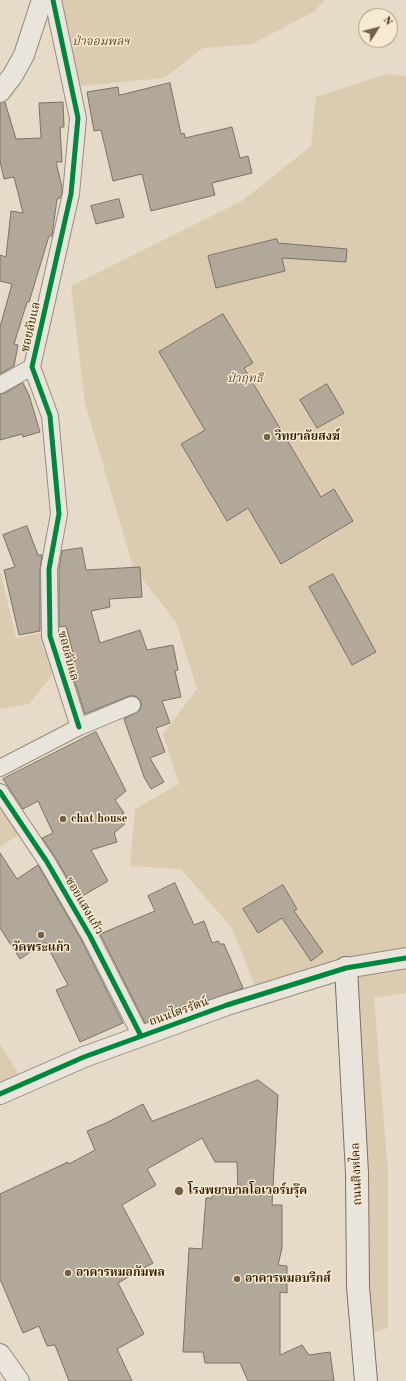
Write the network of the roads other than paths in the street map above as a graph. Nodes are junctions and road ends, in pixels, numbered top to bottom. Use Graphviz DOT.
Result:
graph roads {
  1 [pos="42,0"];
  2 [pos="53,0"];
  3 [pos="0,92"];
  4 [pos="32,367"];
  5 [pos="0,386"];
  6 [pos="132,705"];
  7 [pos="78,726"];
  8 [pos="0,768"];
  9 [pos="0,792"];
  10 [pos="406,958"];
  11 [pos="346,968"];
  12 [pos="141,1036"];
  13 [pos="0,1094"];
  14 [pos="0,1354"];
  15 [pos="19,1381"];
  16 [pos="366,1381"];
  1 -- 3 [label="street"];
  2 -- 4 [label="street, ซอยลับแล"];
  4 -- 5 [label="street"];
  4 -- 7 [label="street, ซอยลับแล"];
  6 -- 7 [label="street"];
  7 -- 8 [label="street"];
  9 -- 12 [label="street, ซอยแสงแก้ว"];
  10 -- 11 [label="street, ถนนไตรรัตน์"];
  11 -- 12 [label="street, ถนนไตรรัตน์"];
  11 -- 16 [label="main road, ถนนสิงหไคล"];
  12 -- 13 [label="street, ถนนไตรรัตน์"];
  14 -- 15 [label="street"];
}
